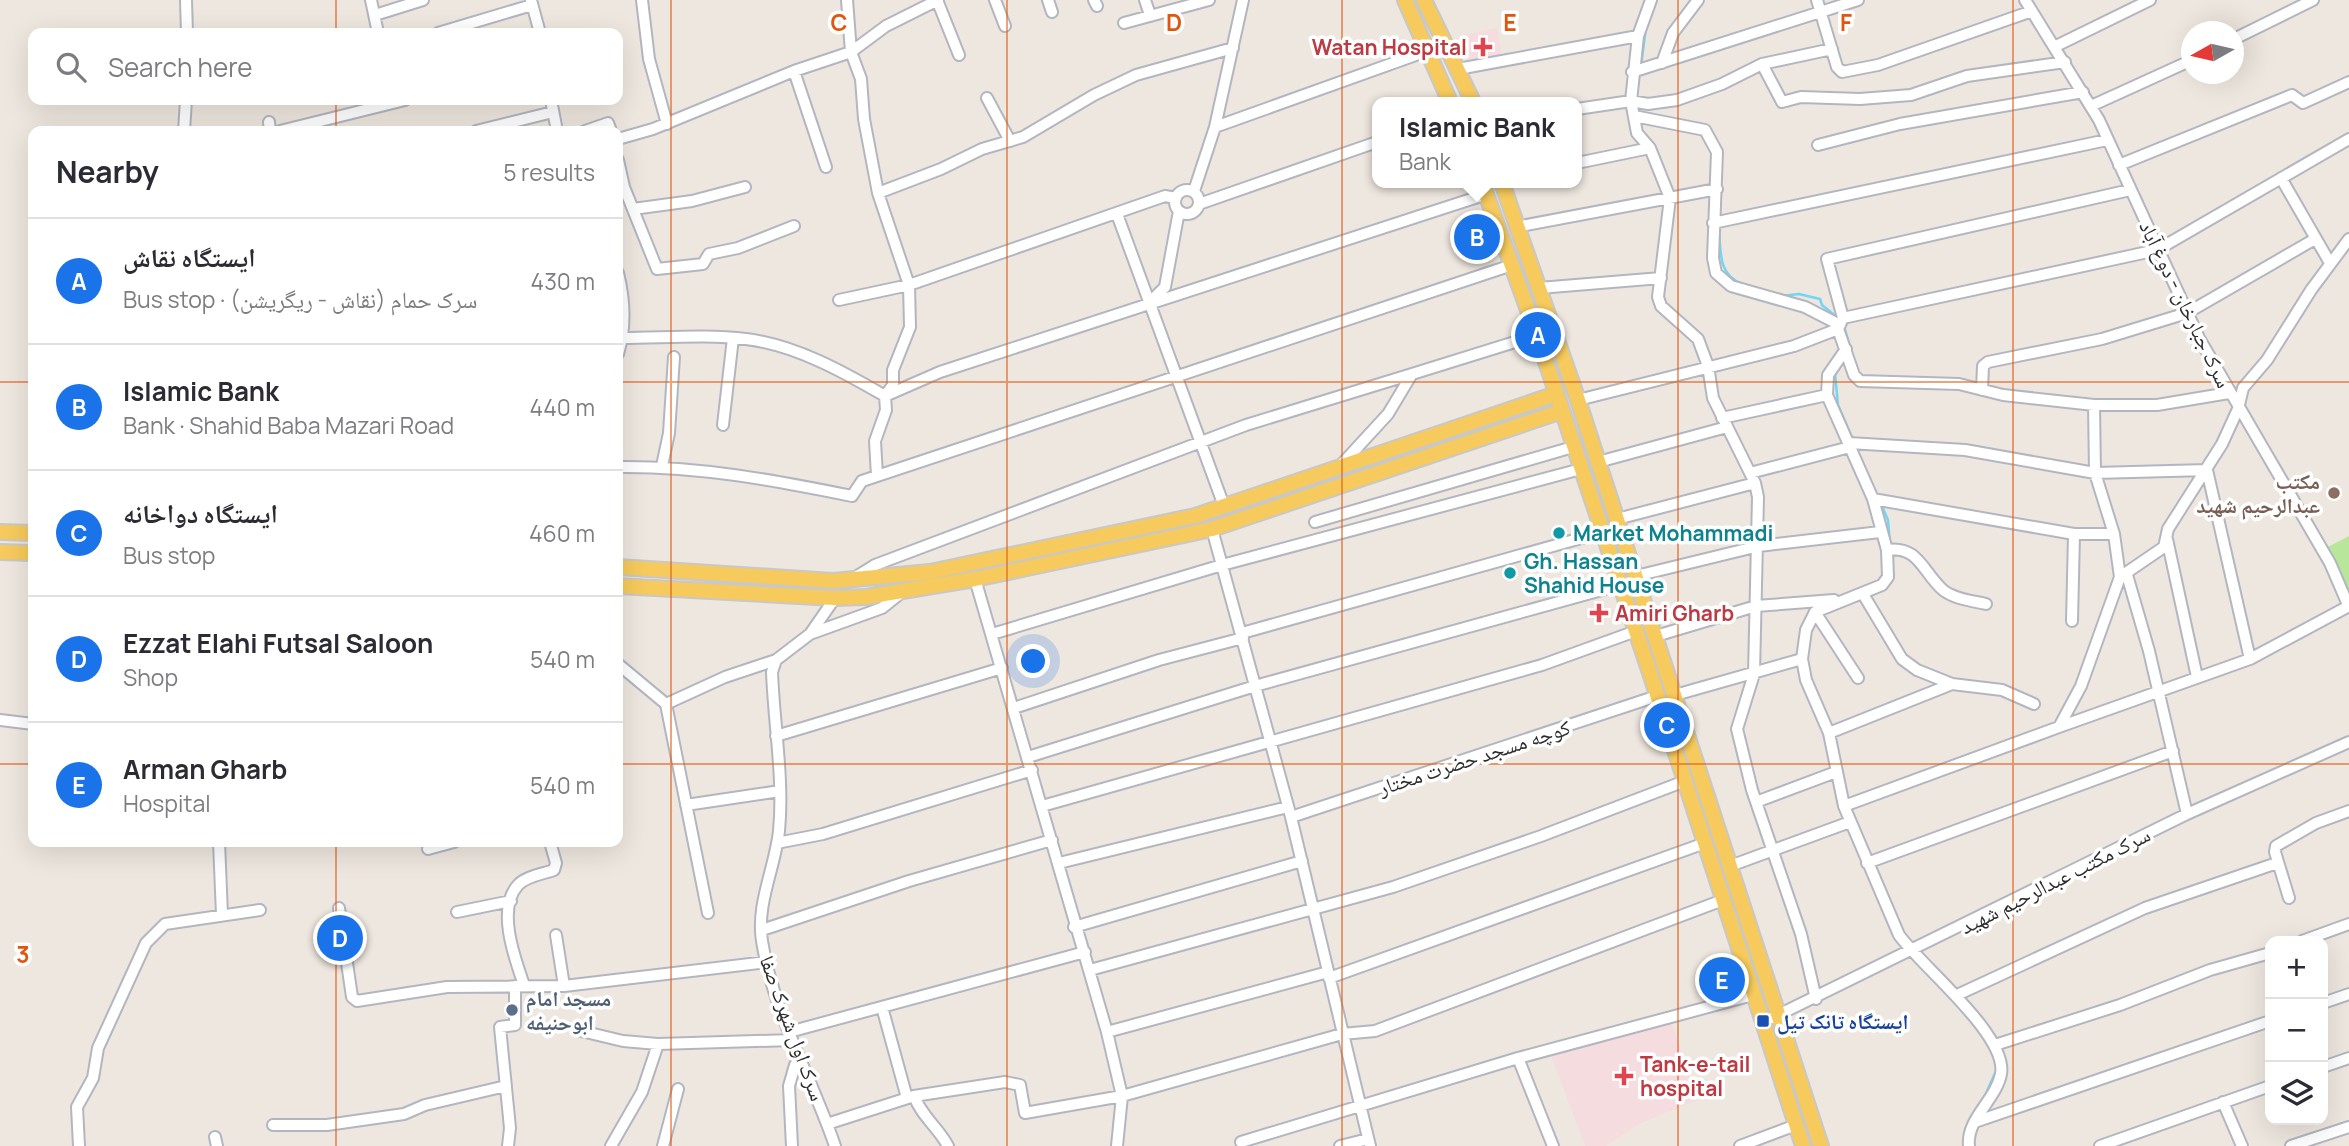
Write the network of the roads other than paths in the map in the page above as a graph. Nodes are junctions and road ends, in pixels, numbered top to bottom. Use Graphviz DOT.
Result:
graph roads {
  1 [pos="186,0"];
  2 [pos="371,0"];
  3 [pos="423,0"];
  4 [pos="642,0"];
  5 [pos="847,0"];
  6 [pos="937,0"];
  7 [pos="995,0"];
  8 [pos="1048,0"];
  9 [pos="1145,0"];
  10 [pos="1209,0"];
  11 [pos="1243,0"];
  12 [pos="1405,0"];
  13 [pos="1651,0"];
  14 [pos="1698,0"];
  15 [pos="1817,0"];
  16 [pos="1858,0"];
  17 [pos="2025,0"];
  18 [pos="2150,0"];
  19 [pos="2314,0"];
  20 [pos="1428,1"];
  21 [pos="532,3"];
  22 [pos="2032,11"];
  23 [pos="1052,12"];
  24 [pos="1820,14"];
  25 [pos="375,15"];
  26 [pos="1150,15"];
  27 [pos="1124,23"];
  28 [pos="1005,26"];
  29 [pos="187,28"];
  30 [pos="377,28"];
  31 [pos="454,28"];
  32 [pos="539,28"];
  33 [pos="2244,34"];
  34 [pos="1638,36"];
  35 [pos="1233,47"];
  36 [pos="2056,47"];
  37 [pos="1832,49"];
  38 [pos="1427,51"];
  39 [pos="851,52"];
  40 [pos="959,55"];
  41 [pos="1662,62"];
  42 [pos="2065,62"];
  43 [pos="1762,64"];
  44 [pos="2181,65"];
  45 [pos="1458,69"];
  46 [pos="794,71"];
  47 [pos="1632,72"];
  48 [pos="2349,82"];
  49 [pos="2083,92"];
  50 [pos="1448,97"];
  51 [pos="1471,97"];
  52 [pos="987,98"];
  53 [pos="1631,101"];
  54 [pos="186,105"];
  55 [pos="385,105"];
  56 [pos="552,105"];
  57 [pos="2091,106"];
  58 [pos="1582,108"];
  59 [pos="553,112"];
  60 [pos="1634,116"];
  61 [pos="667,124"];
  62 [pos="184,126"];
  63 [pos="300,126"];
  64 [pos="496,126"];
  65 [pos="556,126"];
  66 [pos="1216,127"];
  67 [pos="623,137"];
  68 [pos="2349,139"];
  69 [pos="2107,140"];
  70 [pos="1010,141"];
  71 [pos="1372,144"];
  72 [pos="1818,145"];
  73 [pos="1650,148"];
  74 [pos="1582,162"];
  75 [pos="2119,166"];
  76 [pos="826,167"];
  77 [pos="623,175"];
  78 [pos="2281,178"];
  79 [pos="745,187"];
  80 [pos="1484,188"];
  81 [pos="1504,188"];
  82 [pos="1717,189"];
  83 [pos="2130,190"];
  84 [pos="1194,191"];
  85 [pos="878,193"];
  86 [pos="1176,198"];
  87 [pos="1670,198"];
  88 [pos="1199,204"];
  89 [pos="634,209"];
  90 [pos="1179,211"];
  91 [pos="1117,214"];
  92 [pos="1713,223"];
  93 [pos="794,226"];
  94 [pos="1516,227"];
  95 [pos="2315,239"];
  96 [pos="2349,239"];
  97 [pos="2158,250"];
  98 [pos="2330,262"];
  99 [pos="1512,265"];
  100 [pos="1661,278"];
  101 [pos="909,285"];
  102 [pos="1539,288"];
  103 [pos="839,300"];
  104 [pos="1149,303"];
  105 [pos="2188,313"];
  106 [pos="1840,324"];
  107 [pos="1553,330"];
  108 [pos="1537,335"];
  109 [pos="623,338"];
  110 [pos="733,338"];
  111 [pos="1846,349"];
  112 [pos="674,357"];
  113 [pos="1709,366"];
  114 [pos="1412,374"];
  115 [pos="1178,376"];
  116 [pos="1982,390"];
  117 [pos="2229,393"];
  118 [pos="1556,394"];
  119 [pos="1827,395"];
  120 [pos="885,396"];
  121 [pos="1578,400"];
  122 [pos="2094,405"];
  123 [pos="2238,409"];
  124 [pos="1562,411"];
  125 [pos="1725,423"];
  126 [pos="723,425"];
  127 [pos="1201,442"];
  128 [pos="1850,445"];
  129 [pos="1573,447"];
  130 [pos="1598,462"];
  131 [pos="662,466"];
  132 [pos="623,467"];
  133 [pos="1337,469"];
  134 [pos="1581,469"];
  135 [pos="2207,470"];
  136 [pos="2095,473"];
  137 [pos="877,476"];
  138 [pos="1752,478"];
  139 [pos="1873,499"];
  140 [pos="1224,506"];
  141 [pos="1617,519"];
  142 [pos="1315,522"];
  143 [pos="1212,529"];
  144 [pos="0,532"];
  145 [pos="1603,532"];
  146 [pos="1880,532"];
  147 [pos="28,533"];
  148 [pos="2074,534"];
  149 [pos="2114,534"];
  150 [pos="2167,539"];
  151 [pos="1759,546"];
  152 [pos="1887,550"];
  153 [pos="0,552"];
  154 [pos="28,553"];
  155 [pos="1222,565"];
  156 [pos="623,566"];
  157 [pos="1636,576"];
  158 [pos="2123,576"];
  159 [pos="975,579"];
  160 [pos="851,580"];
  161 [pos="866,580"];
  162 [pos="1620,585"];
  163 [pos="623,586"];
  164 [pos="903,591"];
  165 [pos="1863,594"];
  166 [pos="866,597"];
  167 [pos="835,598"];
  168 [pos="1842,599"];
  169 [pos="1986,604"];
  170 [pos="1756,606"];
  171 [pos="2349,607"];
  172 [pos="1815,612"];
  173 [pos="2072,621"];
  174 [pos="1636,631"];
  175 [pos="810,634"];
  176 [pos="992,634"];
  177 [pos="1243,635"];
  178 [pos="1656,636"];
  179 [pos="1802,659"];
  180 [pos="2250,659"];
  181 [pos="776,660"];
  182 [pos="623,668"];
  183 [pos="1002,668"];
  184 [pos="1754,674"];
  185 [pos="2197,677"];
  186 [pos="1858,678"];
  187 [pos="1952,684"];
  188 [pos="1255,686"];
  189 [pos="2157,692"];
  190 [pos="1675,695"];
  191 [pos="1657,696"];
  192 [pos="666,704"];
  193 [pos="2035,704"];
  194 [pos="1014,708"];
  195 [pos="0,720"];
  196 [pos="28,723"];
  197 [pos="2059,727"];
  198 [pos="1829,733"];
  199 [pos="776,736"];
  200 [pos="1271,741"];
  201 [pos="2349,742"];
  202 [pos="2173,751"];
  203 [pos="1028,757"];
  204 [pos="1032,770"];
  205 [pos="1836,772"];
  206 [pos="1685,781"];
  207 [pos="780,790"];
  208 [pos="1756,802"];
  209 [pos="687,805"];
  210 [pos="1042,806"];
  211 [pos="1844,806"];
  212 [pos="2349,811"];
  213 [pos="1289,812"];
  214 [pos="2187,814"];
  215 [pos="1850,822"];
  216 [pos="1052,840"];
  217 [pos="778,843"];
  218 [pos="1704,844"];
  219 [pos="219,847"];
  220 [pos="435,847"];
  221 [pos="551,847"];
  222 [pos="428,849"];
  223 [pos="1772,850"];
  224 [pos="1302,861"];
  225 [pos="1059,863"];
  226 [pos="1867,863"];
  227 [pos="2277,863"];
  228 [pos="1730,866"];
  229 [pos="2289,898"];
  230 [pos="1723,900"];
  231 [pos="510,901"];
  232 [pos="339,908"];
  233 [pos="260,910"];
  234 [pos="1312,910"];
  235 [pos="457,912"];
  236 [pos="708,913"];
  237 [pos="222,915"];
  238 [pos="2349,924"];
  239 [pos="1074,927"];
  240 [pos="762,930"];
  241 [pos="556,935"];
  242 [pos="2316,936"];
  243 [pos="1910,951"];
  244 [pos="1085,952"];
  245 [pos="2265,954"];
  246 [pos="768,962"];
  247 [pos="1090,970"];
  248 [pos="1329,975"];
  249 [pos="520,986"];
  250 [pos="564,986"];
  251 [pos="2349,994"];
  252 [pos="1753,995"];
  253 [pos="1957,995"];
  254 [pos="1816,999"];
  255 [pos="2328,1001"];
  256 [pos="882,1007"];
  257 [pos="1779,1016"];
  258 [pos="1762,1021"];
  259 [pos="2265,1023"];
  260 [pos="577,1030"];
  261 [pos="1107,1032"];
  262 [pos="1342,1034"];
  263 [pos="791,1036"];
  264 [pos="658,1044"];
  265 [pos="1995,1045"];
  266 [pos="1518,1058"];
  267 [pos="2349,1058"];
  268 [pos="801,1060"];
  269 [pos="2328,1065"];
  270 [pos="506,1086"];
  271 [pos="2265,1088"];
  272 [pos="678,1089"];
  273 [pos="1122,1096"];
  274 [pos="911,1097"];
  275 [pos="2223,1102"];
  276 [pos="1360,1106"];
  277 [pos="1975,1122"];
  278 [pos="827,1124"];
  279 [pos="273,1125"];
  280 [pos="1796,1125"];
  281 [pos="2349,1127"];
  282 [pos="1241,1142"];
  283 [pos="1369,1143"];
  284 [pos="79,1146"];
  285 [pos="508,1146"];
  286 [pos="611,1146"];
  287 [pos="663,1146"];
  288 [pos="792,1146"];
  289 [pos="835,1146"];
  290 [pos="948,1146"];
  291 [pos="1117,1146"];
  292 [pos="1340,1146"];
  293 [pos="1553,1146"];
  294 [pos="1740,1146"];
  295 [pos="1803,1146"];
  296 [pos="1821,1146"];
  297 [pos="1969,1146"];
  298 [pos="2099,1146"];
  299 [pos="2242,1146"];
  300 [pos="2291,1146"];
  1 -- 29 [label="street"];
  2 -- 25 [label="street"];
  3 -- 25 [label="street"];
  4 -- 61 [label="street"];
  5 -- 39 [label="street"];
  6 -- 39 [label="street"];
  6 -- 40 [label="street"];
  7 -- 28 [label="street"];
  8 -- 23 [label="street"];
  9 -- 26 [label="street"];
  10 -- 26 [label="street"];
  11 -- 35 [label="street"];
  12 -- 38 [label="main road"];
  13 -- 34 [label="street"];
  14 -- 41 [label="street"];
  15 -- 24 [label="street"];
  16 -- 24 [label="street"];
  17 -- 22 [label="street, سرک جبارخان - دوغ آباد"];
  18 -- 36 [label="street"];
  19 -- 33 [label="street"];
  20 -- 45 [label="main road"];
  21 -- 31 [label="street"];
  21 -- 32 [label="street"];
  22 -- 36 [label="street, سرک جبارخان - دوغ آباد"];
  22 -- 37 [label="street"];
  24 -- 37 [label="street"];
  24 -- 41 [label="street"];
  25 -- 30 [label="street"];
  26 -- 27 [label="street"];
  34 -- 45 [label="street"];
  34 -- 47 [label="street"];
  35 -- 66 [label="street"];
  35 -- 70 [label="street"];
  36 -- 42 [label="street, سرک جبارخان - دوغ آباد"];
  37 -- 43 [label="street"];
  38 -- 50 [label="main road"];
  38 -- 66 [label="street"];
  39 -- 46 [label="street"];
  39 -- 85 [label="street"];
  41 -- 47 [label="street"];
  42 -- 43 [label="street"];
  42 -- 49 [label="street, سرک جبارخان - دوغ آباد"];
  43 -- 53 [label="street"];
  44 -- 57 [label="street"];
  45 -- 51 [label="main road"];
  46 -- 61 [label="street"];
  46 -- 76 [label="street"];
  47 -- 53 [label="street"];
  48 -- 75 [label="street"];
  49 -- 57 [label="street, سرک جبارخان - دوغ آباد"];
  49 -- 72 [label="street"];
  52 -- 70 [label="street"];
  53 -- 58 [label="street"];
  53 -- 60 [label="street"];
  54 -- 62 [label="street"];
  55 -- 63 [label="street"];
  56 -- 59 [label="street"];
  57 -- 69 [label="street, سرک جبارخان - دوغ آباد"];
  59 -- 64 [label="street"];
  59 -- 65 [label="street"];
  60 -- 73 [label="street"];
  60 -- 82 [label="street"];
  61 -- 67 [label="street"];
  66 -- 84 [label="street"];
  68 -- 78 [label="street"];
  69 -- 75 [label="street, سرک جبارخان - دوغ آباد"];
  69 -- 92 [label="street"];
  70 -- 85 [label="street"];
  71 -- 88 [label="street"];
  73 -- 74 [label="street"];
  73 -- 87 [label="street"];
  75 -- 83 [label="street, سرک جبارخان - دوغ آباد"];
  77 -- 89 [label="street"];
  78 -- 95 [label="street"];
  78 -- 97 [label="street"];
  79 -- 89 [label="street"];
  80 -- 99 [label="main road"];
  80 -- 104 [label="street"];
  81 -- 94 [label="main road"];
  82 -- 87 [label="street"];
  82 -- 92 [label="street"];
  83 -- 97 [label="street, سرک جبارخان - دوغ آباد"];
  83 -- 106 [label="street"];
  84 -- 86 [label="street"];
  84 -- 88 [label="street"];
  85 -- 101 [label="street"];
  86 -- 90 [label="street"];
  86 -- 91 [label="street"];
  87 -- 94 [label="street"];
  87 -- 100 [label="street"];
  88 -- 90 [label="street"];
  89 -- 93 [label="street"];
  90 -- 104 [label="street"];
  91 -- 101 [label="street"];
  91 -- 104 [label="street"];
  92 -- 106 [label="street"];
  94 -- 102 [label="main road"];
  95 -- 98 [label="street"];
  95 -- 105 [label="street"];
  96 -- 98 [label="street"];
  97 -- 105 [label="street, سرک جبارخان - دوغ آباد"];
  97 -- 106 [label="street"];
  98 -- 123 [label="street"];
  99 -- 108 [label="main road"];
  99 -- 115 [label="street"];
  100 -- 102 [label="street"];
  100 -- 113 [label="street"];
  101 -- 103 [label="street"];
  101 -- 120 [label="street"];
  102 -- 107 [label="main road"];
  104 -- 115 [label="street"];
  104 -- 120 [label="street"];
  105 -- 116 [label="street"];
  105 -- 117 [label="street, سرک جبارخان - دوغ آباد"];
  106 -- 111 [label="street"];
  106 -- 113 [label="street"];
  107 -- 108 [label="street"];
  107 -- 121 [label="main road"];
  108 -- 114 [label="street"];
  108 -- 118 [label="main road"];
  109 -- 110 [label="street"];
  110 -- 120 [label="street"];
  110 -- 126 [label="street"];
  111 -- 116 [label="street"];
  111 -- 119 [label="street"];
  112 -- 131 [label="street"];
  113 -- 121 [label="street"];
  113 -- 125 [label="street"];
  114 -- 127 [label="street"];
  114 -- 133 [label="street"];
  115 -- 127 [label="street"];
  115 -- 137 [label="street"];
  116 -- 122 [label="street"];
  117 -- 122 [label="street"];
  117 -- 123 [label="street, سرک جبارخان - دوغ آباد"];
  118 -- 124 [label="main road"];
  118 -- 133 [label="main road"];
  119 -- 125 [label="street"];
  119 -- 128 [label="street"];
  120 -- 137 [label="street"];
  121 -- 130 [label="main road"];
  122 -- 136 [label="street"];
  123 -- 135 [label="street"];
  123 -- 171 [label="street, سرک جبارخان - دوغ آباد"];
  124 -- 129 [label="main road"];
  124 -- 143 [label="main road"];
  125 -- 130 [label="street"];
  125 -- 138 [label="street"];
  127 -- 140 [label="street"];
  127 -- 160 [label="street"];
  128 -- 136 [label="street"];
  128 -- 138 [label="street"];
  128 -- 139 [label="street"];
  129 -- 134 [label="main road"];
  129 -- 142 [label="street"];
  130 -- 141 [label="main road"];
  131 -- 132 [label="street"];
  131 -- 137 [label="street"];
  133 -- 140 [label="main road"];
  134 -- 145 [label="main road"];
  134 -- 155 [label="street"];
  135 -- 136 [label="street"];
  135 -- 150 [label="street"];
  135 -- 180 [label="street"];
  136 -- 149 [label="street"];
  138 -- 141 [label="street"];
  138 -- 151 [label="street"];
  139 -- 146 [label="street"];
  139 -- 148 [label="street"];
  140 -- 161 [label="main road"];
  141 -- 157 [label="main road"];
  143 -- 155 [label="street"];
  143 -- 159 [label="main road"];
  144 -- 147 [label="main road"];
  145 -- 162 [label="main road"];
  145 -- 177 [label="street"];
  146 -- 151 [label="street"];
  146 -- 152 [label="street"];
  148 -- 149 [label="street"];
  148 -- 173 [label="street"];
  149 -- 158 [label="street"];
  150 -- 158 [label="street"];
  150 -- 185 [label="street"];
  151 -- 157 [label="street"];
  151 -- 170 [label="street"];
  152 -- 165 [label="street"];
  152 -- 169 [label="street"];
  153 -- 154 [label="main road"];
  155 -- 176 [label="street"];
  155 -- 177 [label="street"];
  156 -- 160 [label="main road"];
  157 -- 178 [label="main road"];
  158 -- 189 [label="street"];
  158 -- 197 [label="street"];
  159 -- 164 [label="main road"];
  159 -- 176 [label="street"];
  160 -- 161 [label="main road"];
  161 -- 166 [label="main road"];
  162 -- 174 [label="main road"];
  162 -- 188 [label="street"];
  163 -- 167 [label="main road"];
  164 -- 166 [label="main road"];
  164 -- 175 [label="street"];
  165 -- 168 [label="street"];
  165 -- 187 [label="street"];
  166 -- 167 [label="main road"];
  167 -- 175 [label="street"];
  168 -- 170 [label="street"];
  168 -- 172 [label="street"];
  170 -- 178 [label="street"];
  170 -- 184 [label="street"];
  171 -- 180 [label="street"];
  172 -- 179 [label="street"];
  172 -- 186 [label="street"];
  174 -- 191 [label="main road"];
  174 -- 200 [label="street"];
  175 -- 181 [label="street"];
  176 -- 183 [label="street"];
  177 -- 188 [label="street"];
  177 -- 194 [label="street"];
  178 -- 190 [label="main road"];
  179 -- 184 [label="street"];
  179 -- 198 [label="street"];
  180 -- 185 [label="street"];
  181 -- 192 [label="street"];
  181 -- 199 [label="street, سرک اول شهرک صفا"];
  182 -- 192 [label="street"];
  183 -- 194 [label="street"];
  183 -- 199 [label="street"];
  184 -- 190 [label="street"];
  184 -- 208 [label="street"];
  185 -- 189 [label="street"];
  187 -- 193 [label="street"];
  187 -- 198 [label="street"];
  188 -- 200 [label="street"];
  188 -- 203 [label="street"];
  189 -- 197 [label="street"];
  189 -- 202 [label="street"];
  190 -- 228 [label="main road"];
  191 -- 206 [label="main road"];
  191 -- 213 [label="street, کوچه مسجد حضرت مختار"];
  192 -- 209 [label="street"];
  194 -- 203 [label="street"];
  195 -- 196 [label="street"];
  197 -- 211 [label="street"];
  198 -- 205 [label="street"];
  199 -- 207 [label="street, سرک اول شهرک صفا"];
  200 -- 210 [label="street"];
  200 -- 213 [label="street"];
  201 -- 214 [label="street, سرک مکتب عبدالرحیم شهید"];
  202 -- 214 [label="street"];
  202 -- 226 [label="street"];
  203 -- 204 [label="street"];
  204 -- 210 [label="street"];
  204 -- 217 [label="street"];
  205 -- 208 [label="street"];
  205 -- 211 [label="street"];
  206 -- 218 [label="main road"];
  206 -- 234 [label="street"];
  207 -- 209 [label="street"];
  207 -- 217 [label="street, سرک اول شهرک صفا"];
  208 -- 223 [label="street"];
  209 -- 236 [label="street"];
  210 -- 216 [label="street"];
  211 -- 215 [label="street"];
  212 -- 227 [label="street"];
  213 -- 224 [label="street"];
  213 -- 225 [label="street, کوچه مسجد حضرت مختار"];
  214 -- 243 [label="street, سرک مکتب عبدالرحیم شهید"];
  215 -- 223 [label="street"];
  215 -- 226 [label="street"];
  216 -- 225 [label="street"];
  216 -- 240 [label="street"];
  217 -- 240 [label="street, سرک اول شهرک صفا"];
  218 -- 230 [label="main road"];
  218 -- 248 [label="street"];
  219 -- 237 [label="street"];
  220 -- 222 [label="street"];
  221 -- 231 [label="street"];
  223 -- 228 [label="street"];
  223 -- 254 [label="street"];
  224 -- 234 [label="street"];
  224 -- 239 [label="street"];
  225 -- 239 [label="street"];
  226 -- 243 [label="street"];
  227 -- 229 [label="street"];
  227 -- 253 [label="street"];
  228 -- 257 [label="main road"];
  230 -- 252 [label="main road"];
  230 -- 262 [label="street"];
  231 -- 235 [label="street"];
  231 -- 249 [label="street"];
  232 -- 249 [label="street"];
  233 -- 237 [label="street"];
  234 -- 247 [label="street"];
  234 -- 248 [label="street"];
  237 -- 284 [label="street"];
  238 -- 242 [label="street"];
  239 -- 244 [label="street"];
  240 -- 246 [label="street, سرک اول شهرک صفا"];
  241 -- 250 [label="street"];
  243 -- 253 [label="street"];
  243 -- 254 [label="street, سرک مکتب عبدالرحیم شهید"];
  244 -- 247 [label="street"];
  244 -- 256 [label="street"];
  245 -- 265 [label="street"];
  246 -- 250 [label="street"];
  246 -- 263 [label="street, سرک اول شهرک صفا"];
  247 -- 261 [label="street"];
  248 -- 261 [label="street"];
  248 -- 262 [label="street"];
  249 -- 250 [label="street"];
  249 -- 270 [label="street"];
  251 -- 255 [label="street"];
  252 -- 258 [label="main road"];
  252 -- 266 [label="street"];
  253 -- 265 [label="street"];
  254 -- 257 [label="street, سرک مکتب عبدالرحیم شهید"];
  256 -- 263 [label="street"];
  256 -- 274 [label="street"];
  257 -- 258 [label="street, سرک مکتب عبدالرحیم شهید"];
  257 -- 296 [label="main road"];
  258 -- 280 [label="main road"];
  259 -- 277 [label="street"];
  260 -- 264 [label="street"];
  261 -- 273 [label="street"];
  262 -- 273 [label="street"];
  262 -- 276 [label="street"];
  263 -- 264 [label="street"];
  263 -- 268 [label="street, سرک اول شهرک صفا"];
  264 -- 286 [label="street"];
  265 -- 277 [label="street"];
  266 -- 276 [label="street"];
  266 -- 293 [label="street"];
  267 -- 269 [label="street"];
  268 -- 278 [label="street, سرک اول شهرک صفا"];
  268 -- 288 [label="street"];
  270 -- 279 [label="street"];
  270 -- 285 [label="street"];
  271 -- 275 [label="street"];
  272 -- 287 [label="street"];
  273 -- 274 [label="street"];
  273 -- 291 [label="street"];
  274 -- 278 [label="street"];
  274 -- 290 [label="street"];
  275 -- 298 [label="street"];
  275 -- 299 [label="street"];
  276 -- 282 [label="street"];
  276 -- 283 [label="street"];
  277 -- 297 [label="street"];
  278 -- 289 [label="street, سرک اول شهرک صفا"];
  280 -- 294 [label="street"];
  280 -- 295 [label="main road"];
  281 -- 300 [label="street"];
  283 -- 292 [label="street"];
}
